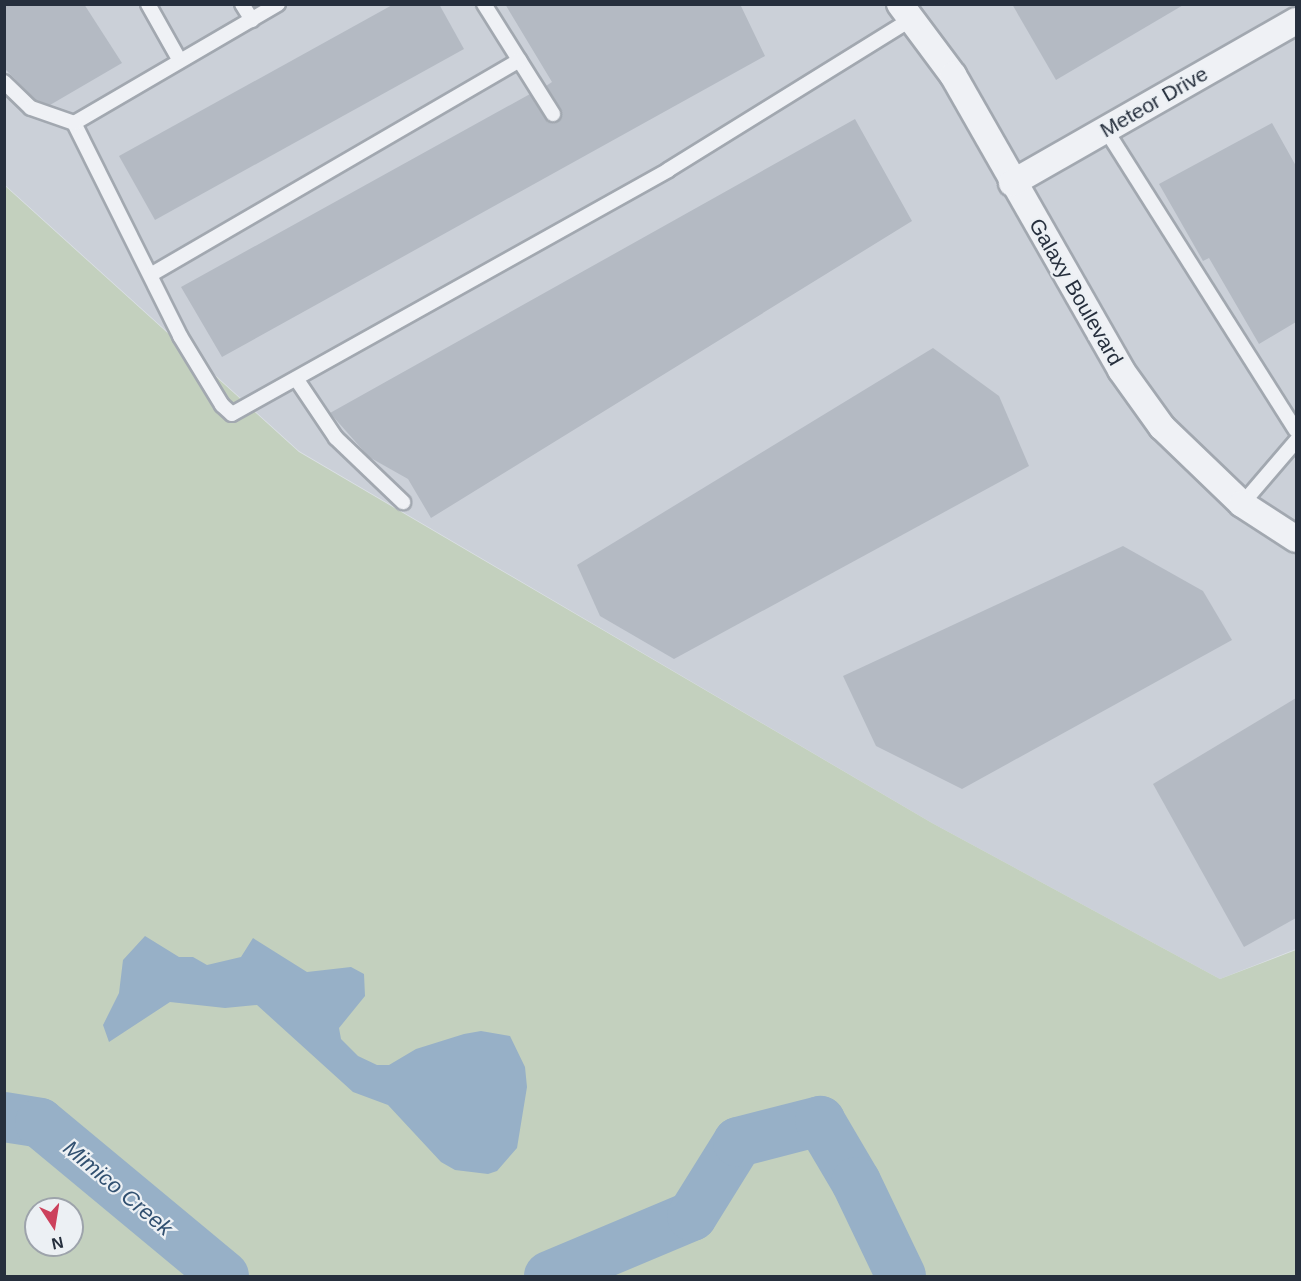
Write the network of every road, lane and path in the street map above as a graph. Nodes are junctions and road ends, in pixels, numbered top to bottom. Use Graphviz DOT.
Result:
graph roads {
  1 [pos="148,4"];
  2 [pos="242,4"];
  3 [pos="278,4"];
  4 [pos="484,4"];
  5 [pos="906,12"];
  6 [pos="252,20"];
  7 [pos="1296,21"];
  8 [pos="519,60"];
  9 [pos="180,61"];
  10 [pos="4,82"];
  11 [pos="553,114"];
  12 [pos="74,123"];
  13 [pos="1106,130"];
  14 [pos="1012,183"];
  15 [pos="152,274"];
  16 [pos="297,380"];
  17 [pos="1296,430"];
  18 [pos="1296,441"];
  19 [pos="403,502"];
  20 [pos="1242,504"];
  21 [pos="1296,539"];
  1 -- 9 [label="lane"];
  2 -- 6 [label="lane"];
  3 -- 6 [label="lane"];
  4 -- 8 [label="lane"];
  5 -- 14 [label="street, Galaxy Boulevard"];
  5 -- 16 [label="lane"];
  6 -- 9 [label="lane"];
  7 -- 13 [label="street, Meteor Drive"];
  8 -- 11 [label="lane"];
  8 -- 15 [label="lane"];
  9 -- 12 [label="lane"];
  10 -- 12 [label="lane"];
  12 -- 15 [label="lane"];
  13 -- 14 [label="street, Meteor Drive"];
  13 -- 17 [label="lane"];
  14 -- 20 [label="street, Galaxy Boulevard"];
  15 -- 16 [label="lane"];
  16 -- 19 [label="lane"];
  18 -- 20 [label="lane"];
  20 -- 21 [label="street, Galaxy Boulevard"];
}
